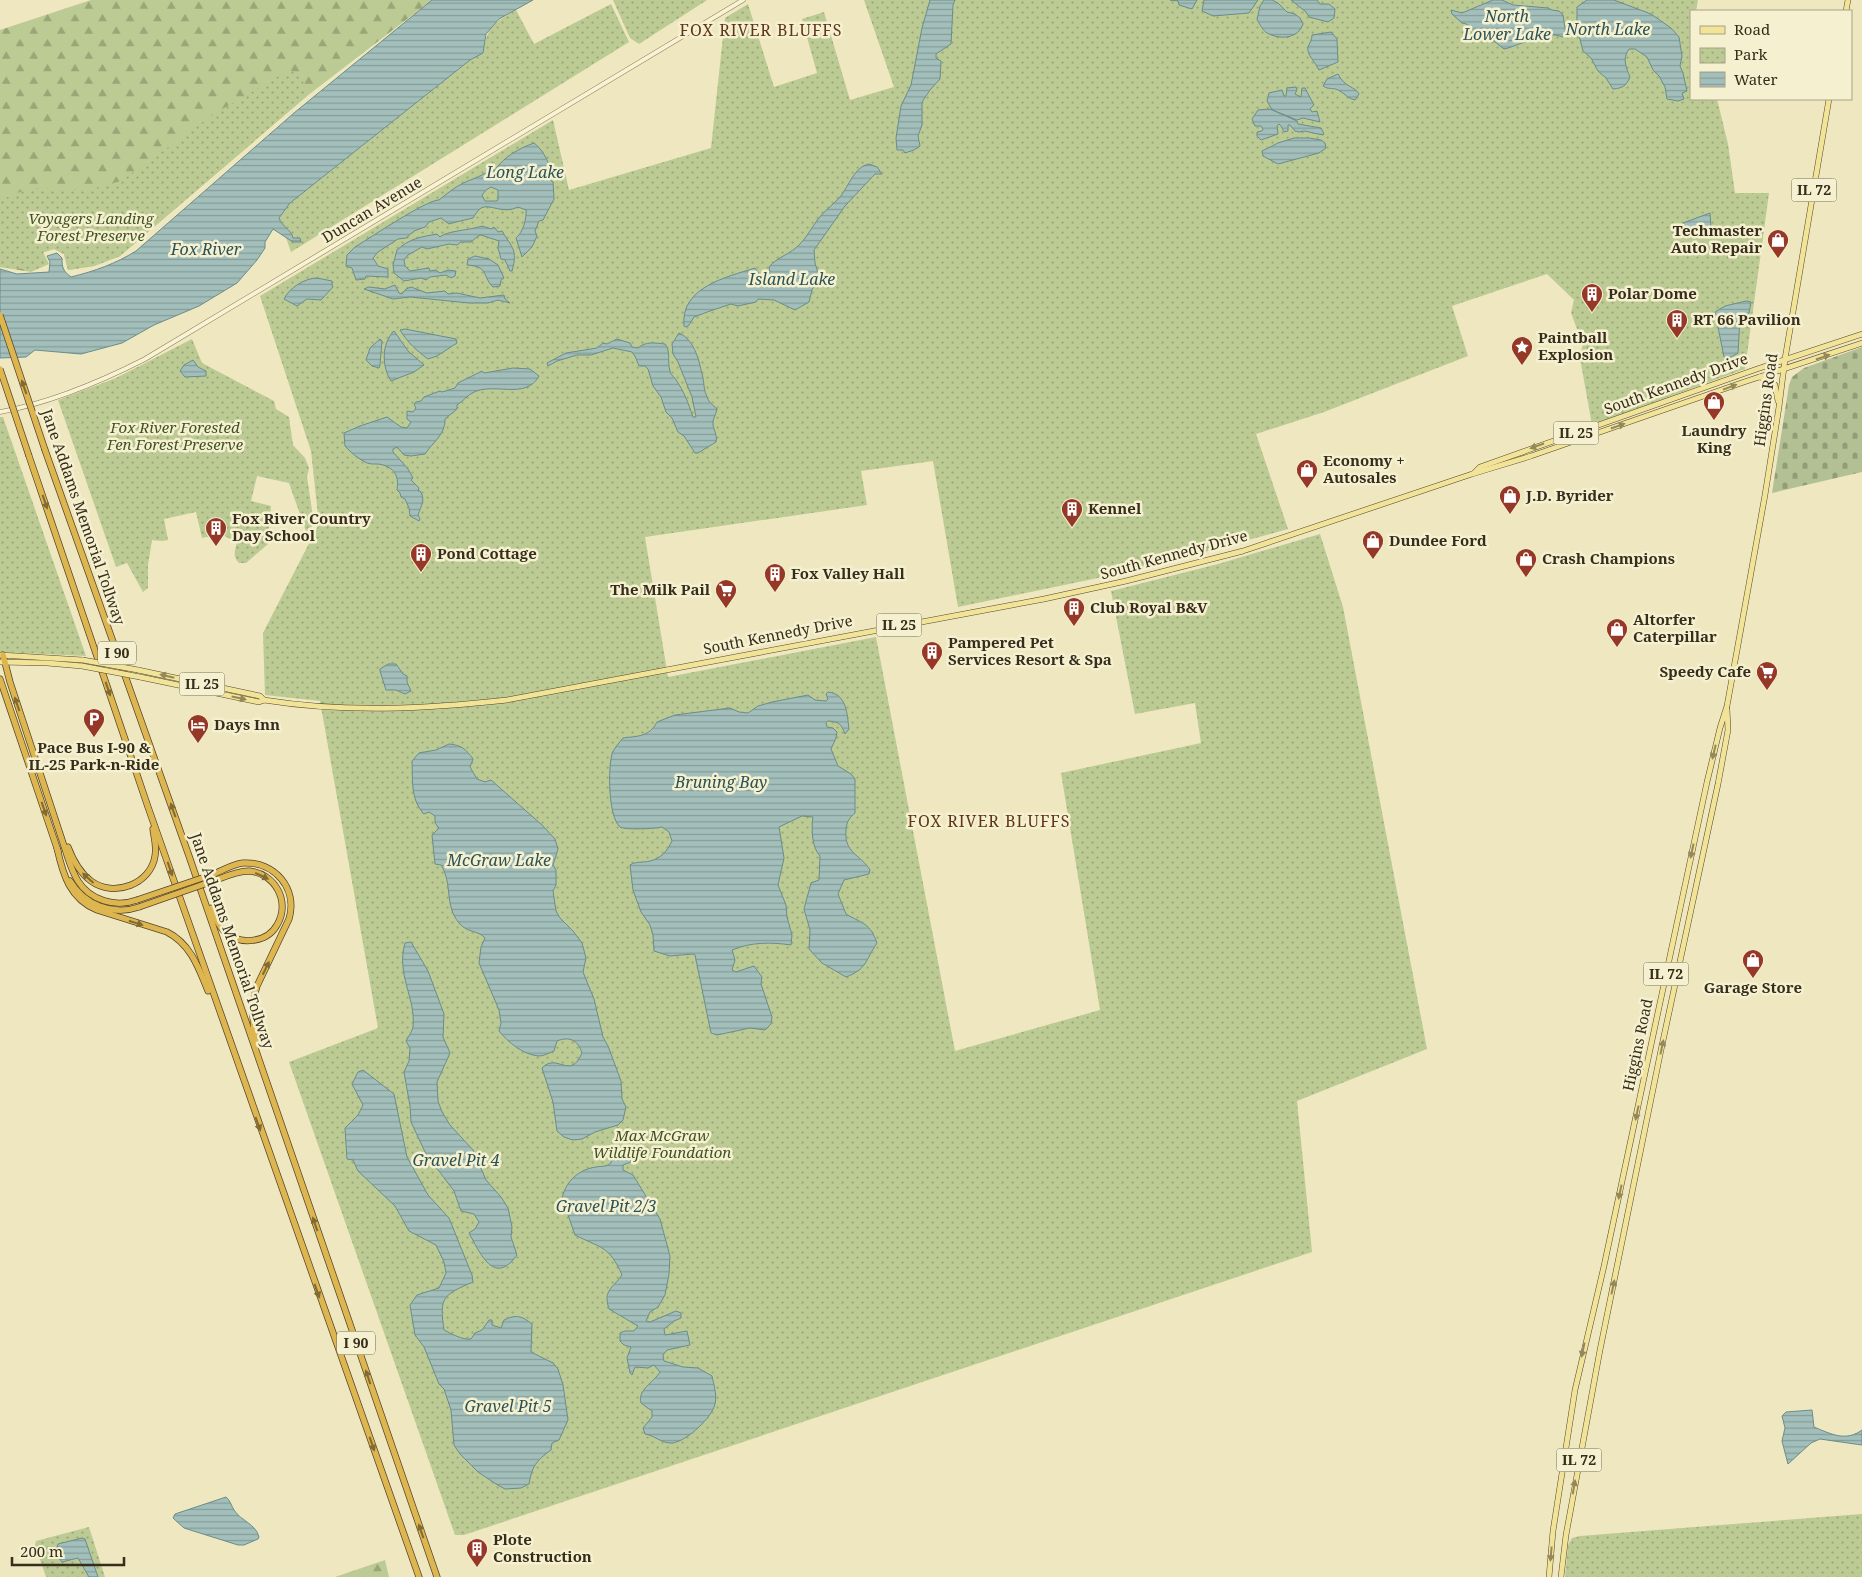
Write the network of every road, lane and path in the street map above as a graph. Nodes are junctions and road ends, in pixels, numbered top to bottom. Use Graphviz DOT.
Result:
graph roads {
  1 [pos="743,0"];
  2 [pos="1829,100"];
  3 [pos="0,315"];
  4 [pos="1862,334"];
  5 [pos="1862,343"];
  6 [pos="1785,359"];
  7 [pos="0,368"];
  8 [pos="1784,369"];
  9 [pos="1759,377"];
  10 [pos="1779,407"];
  11 [pos="0,412"];
  12 [pos="1472,474"];
  13 [pos="2,659"];
  14 [pos="82,663"];
  15 [pos="0,679"];
  16 [pos="264,700"];
  17 [pos="1727,706"];
  18 [pos="47,796"];
  19 [pos="148,807"];
  20 [pos="57,848"];
  21 [pos="189,856"];
  22 [pos="215,877"];
  23 [pos="261,1066"];
  24 [pos="250,1101"];
  25 [pos="418,1577"];
  26 [pos="436,1577"];
  27 [pos="1549,1577"];
  28 [pos="1561,1577"];
  1 -- 11 [label="street, Duncan Avenue"];
  2 -- 6 [label="main road, Higgins Road / IL 72"];
  21 -- 3 [label="highway, Jane Addams Memorial Tollway / I 90, one-way, bridge"];
  4 -- 6 [label="main road, South Kennedy Drive / IL 25"];
  8 -- 5 [label="main road, South Kennedy Drive / IL 25, one-way"];
  6 -- 8 [label="main road, Higgins Road / IL 72"];
  6 -- 12 [label="main road, South Kennedy Drive / IL 25, one-way"];
  7 -- 19 [label="highway, Jane Addams Memorial Tollway / I 90, one-way, bridge"];
  8 -- 9 [label="main road, South Kennedy Drive / IL 25"];
  8 -- 10 [label="main road, Higgins Road / IL 72"];
  9 -- 10 [label="main road"];
  12 -- 9 [label="main road, South Kennedy Drive / IL 25, one-way"];
  10 -- 17 [label="main road, Higgins Road / IL 72"];
  12 -- 16 [label="main road, South Kennedy Drive / IL 25"];
  13 -- 14 [label="main road, IL 25"];
  18 -- 13 [label="highway, one-way"];
  14 -- 16 [label="main road, IL 25, one-way, bridge"];
  16 -- 14 [label="main road, IL 25, one-way, bridge"];
  15 -- 20 [label="highway, one-way"];
  17 -- 27 [label="main road, Higgins Road / IL 72, one-way"];
  28 -- 17 [label="main road, Higgins Road / IL 72, one-way"];
  19 -- 18 [label="highway, one-way"];
  18 -- 22 [label="highway, bridge"];
  19 -- 24 [label="highway, Jane Addams Memorial Tollway / I 90, one-way"];
  20 -- 22 [label="highway, bridge"];
  20 -- 24 [label="highway, one-way"];
  22 -- 21 [label="highway, one-way"];
  21 -- 23 [label="highway, Jane Addams Memorial Tollway / I 90"];
  23 -- 22 [label="highway, one-way"];
  26 -- 23 [label="highway, Jane Addams Memorial Tollway / I 90, one-way"];
  24 -- 25 [label="highway, Jane Addams Memorial Tollway / I 90, one-way"];
}
